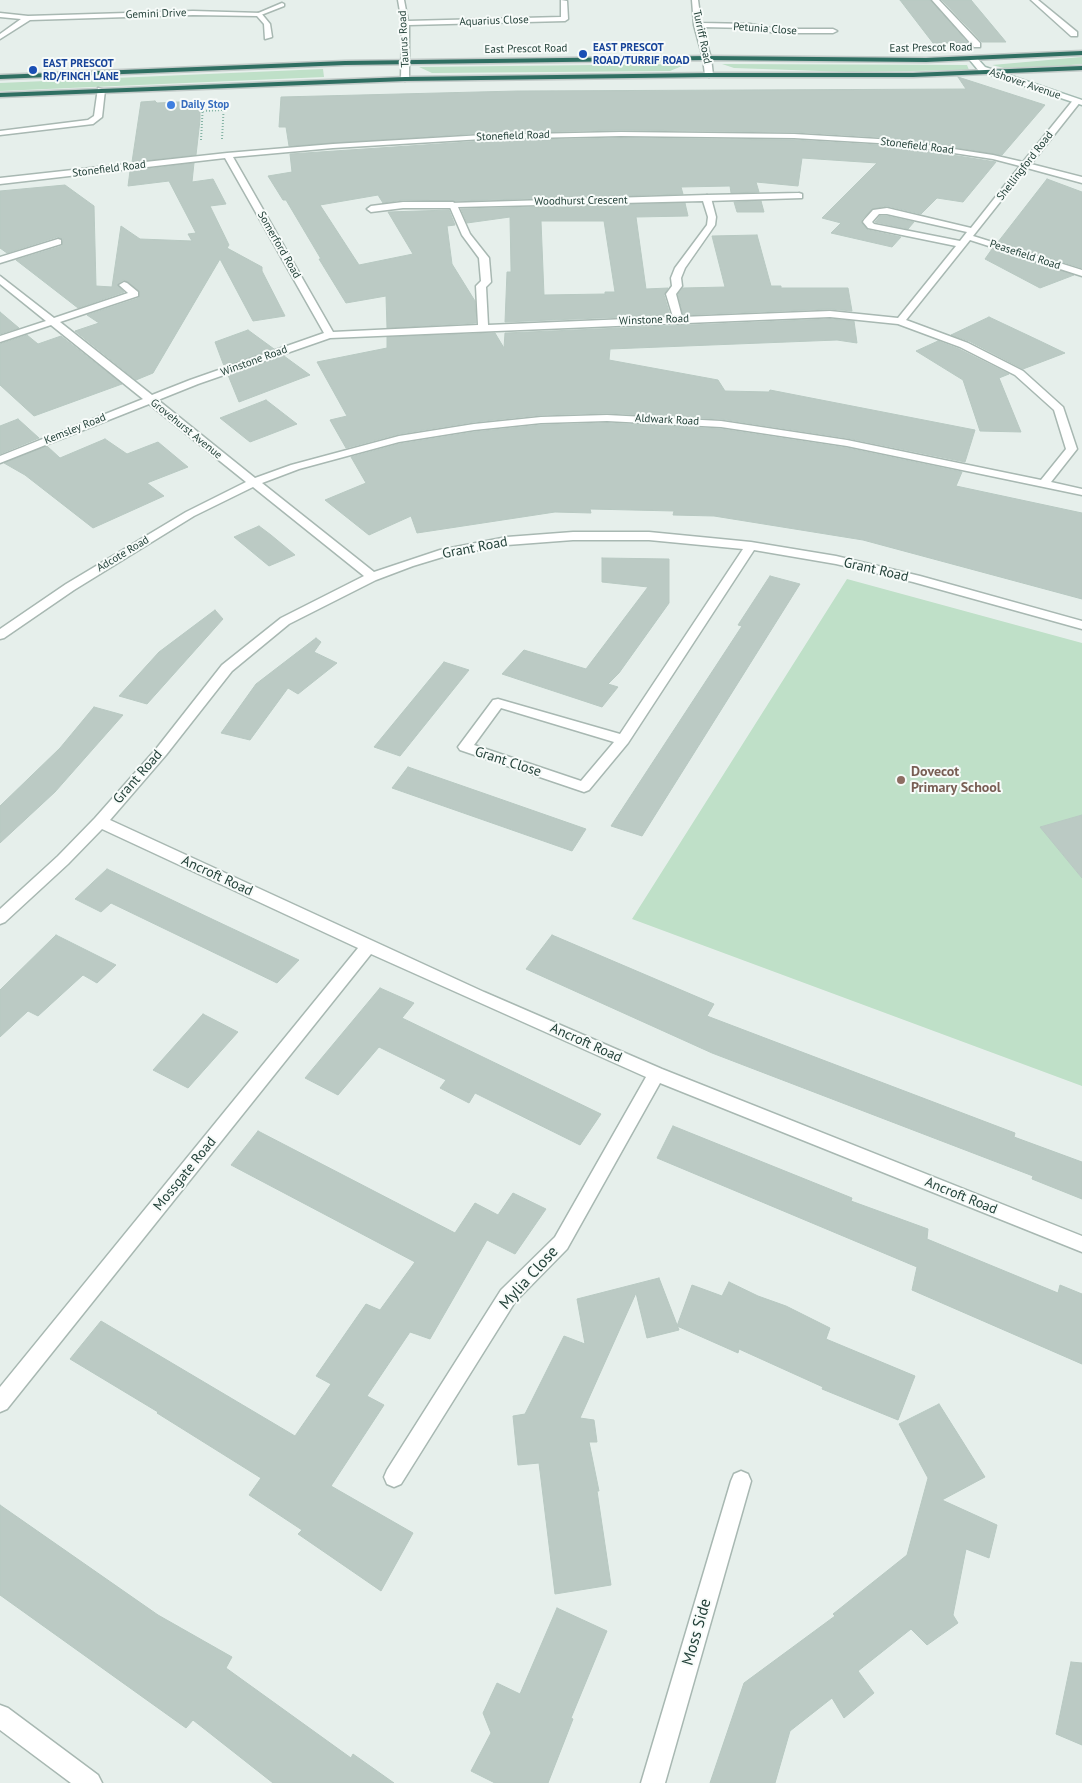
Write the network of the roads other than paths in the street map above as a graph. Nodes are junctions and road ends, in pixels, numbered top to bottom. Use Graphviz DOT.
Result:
graph roads {
  1 [pos="401,0"];
  2 [pos="695,0"];
  3 [pos="935,0"];
  4 [pos="1034,0"];
  5 [pos="564,1"];
  6 [pos="282,5"];
  7 [pos="259,14"];
  8 [pos="0,15"];
  9 [pos="28,18"];
  10 [pos="828,22"];
  11 [pos="405,23"];
  12 [pos="698,25"];
  13 [pos="1074,34"];
  14 [pos="0,37"];
  15 [pos="268,37"];
  16 [pos="977,45"];
  17 [pos="1082,52"];
  18 [pos="708,58"];
  19 [pos="973,59"];
  20 [pos="406,62"];
  21 [pos="1082,68"];
  22 [pos="994,73"];
  23 [pos="709,75"];
  24 [pos="0,77"];
  25 [pos="405,78"];
  26 [pos="101,90"];
  27 [pos="0,95"];
  28 [pos="1079,102"];
  29 [pos="0,133"];
  30 [pos="224,156"];
  31 [pos="1026,164"];
  32 [pos="1082,180"];
  33 [pos="0,181"];
  34 [pos="799,196"];
  35 [pos="707,198"];
  36 [pos="453,205"];
  37 [pos="371,209"];
  38 [pos="968,237"];
  39 [pos="58,242"];
  40 [pos="0,260"];
  41 [pos="1082,273"];
  42 [pos="0,279"];
  43 [pos="124,285"];
  44 [pos="678,319"];
  45 [pos="900,321"];
  46 [pos="53,322"];
  47 [pos="482,327"];
  48 [pos="330,335"];
  49 [pos="0,339"];
  50 [pos="150,400"];
  51 [pos="0,460"];
  52 [pos="252,482"];
  53 [pos="1044,484"];
  54 [pos="1082,492"];
  55 [pos="751,546"];
  56 [pos="372,578"];
  57 [pos="1082,625"];
  58 [pos="0,635"];
  59 [pos="623,740"];
  60 [pos="100,822"];
  61 [pos="0,918"];
  62 [pos="369,945"];
  63 [pos="656,1074"];
  64 [pos="1082,1244"];
  65 [pos="0,1402"];
  66 [pos="394,1477"];
  67 [pos="742,1481"];
  68 [pos="0,1716"];
  69 [pos="90,1783"];
  70 [pos="653,1783"];
  1 -- 11 [label="street, Taurus Road"];
  2 -- 12 [label="street, Turriff Road"];
  3 -- 16 [label="street"];
  4 -- 13 [label="street"];
  5 -- 11 [label="street, Aquarius Close"];
  6 -- 7 [label="street"];
  7 -- 9 [label="street, Gemini Drive"];
  7 -- 15 [label="street"];
  8 -- 9 [label="street, Gemini Drive"];
  9 -- 14 [label="street"];
  10 -- 12 [label="street, Petunia Close"];
  11 -- 20 [label="street, Taurus Road"];
  12 -- 18 [label="street, Turriff Road"];
  17 -- 19 [label="highway, East Prescot Road"];
  18 -- 19 [label="highway, East Prescot Road"];
  18 -- 20 [label="highway, East Prescot Road"];
  18 -- 23 [label="street, Turriff Road"];
  19 -- 22 [label="street, Ashover Avenue"];
  20 -- 24 [label="highway, East Prescot Road"];
  20 -- 25 [label="street, Taurus Road"];
  21 -- 22 [label="highway, East Prescot Road"];
  22 -- 23 [label="highway, East Prescot Road"];
  22 -- 28 [label="street, Ashover Avenue"];
  23 -- 25 [label="highway, East Prescot Road"];
  25 -- 26 [label="highway, East Prescot Road"];
  26 -- 27 [label="highway, East Prescot Road"];
  26 -- 29 [label="street"];
  28 -- 31 [label="street, Shellingford Road"];
  30 -- 31 [label="street, Stonefield Road"];
  30 -- 33 [label="street, Stonefield Road"];
  30 -- 48 [label="street, Somerford Road"];
  31 -- 32 [label="street, Stonefield Road"];
  31 -- 38 [label="street, Shellingford Road"];
  34 -- 35 [label="street, Woodhurst Crescent"];
  35 -- 36 [label="street, Woodhurst Crescent"];
  35 -- 44 [label="street"];
  36 -- 37 [label="street, Woodhurst Crescent"];
  36 -- 47 [label="street"];
  38 -- 38 [label="street"];
  38 -- 41 [label="street, Peasefield Road"];
  38 -- 45 [label="street, Shellingford Road"];
  39 -- 40 [label="street"];
  42 -- 46 [label="street, Grovehurst Avenue"];
  43 -- 46 [label="street"];
  44 -- 45 [label="street, Winstone Road"];
  44 -- 47 [label="street, Winstone Road"];
  45 -- 53 [label="street, Winstone Road"];
  46 -- 49 [label="street"];
  46 -- 50 [label="street, Grovehurst Avenue"];
  47 -- 48 [label="street, Winstone Road"];
  48 -- 50 [label="street, Winstone Road"];
  50 -- 51 [label="street, Kemsley Road"];
  50 -- 52 [label="street, Grovehurst Avenue"];
  52 -- 53 [label="street, Aldwark Road"];
  52 -- 56 [label="street, Grovehurst Avenue"];
  52 -- 58 [label="street, Adcote Road"];
  53 -- 54 [label="street, Aldwark Road"];
  55 -- 56 [label="street, Grant Road"];
  55 -- 57 [label="street, Grant Road"];
  55 -- 59 [label="street, Grant Close"];
  56 -- 60 [label="street, Grant Road"];
  59 -- 59 [label="street, Grant Close"];
  60 -- 61 [label="street, Grant Road"];
  60 -- 62 [label="street, Ancroft Road"];
  62 -- 63 [label="street, Ancroft Road"];
  62 -- 65 [label="street, Mossgate Road"];
  63 -- 64 [label="street, Ancroft Road"];
  63 -- 66 [label="street, Mylia Close"];
  67 -- 70 [label="street, Moss Side"];
  68 -- 69 [label="street"];
}
